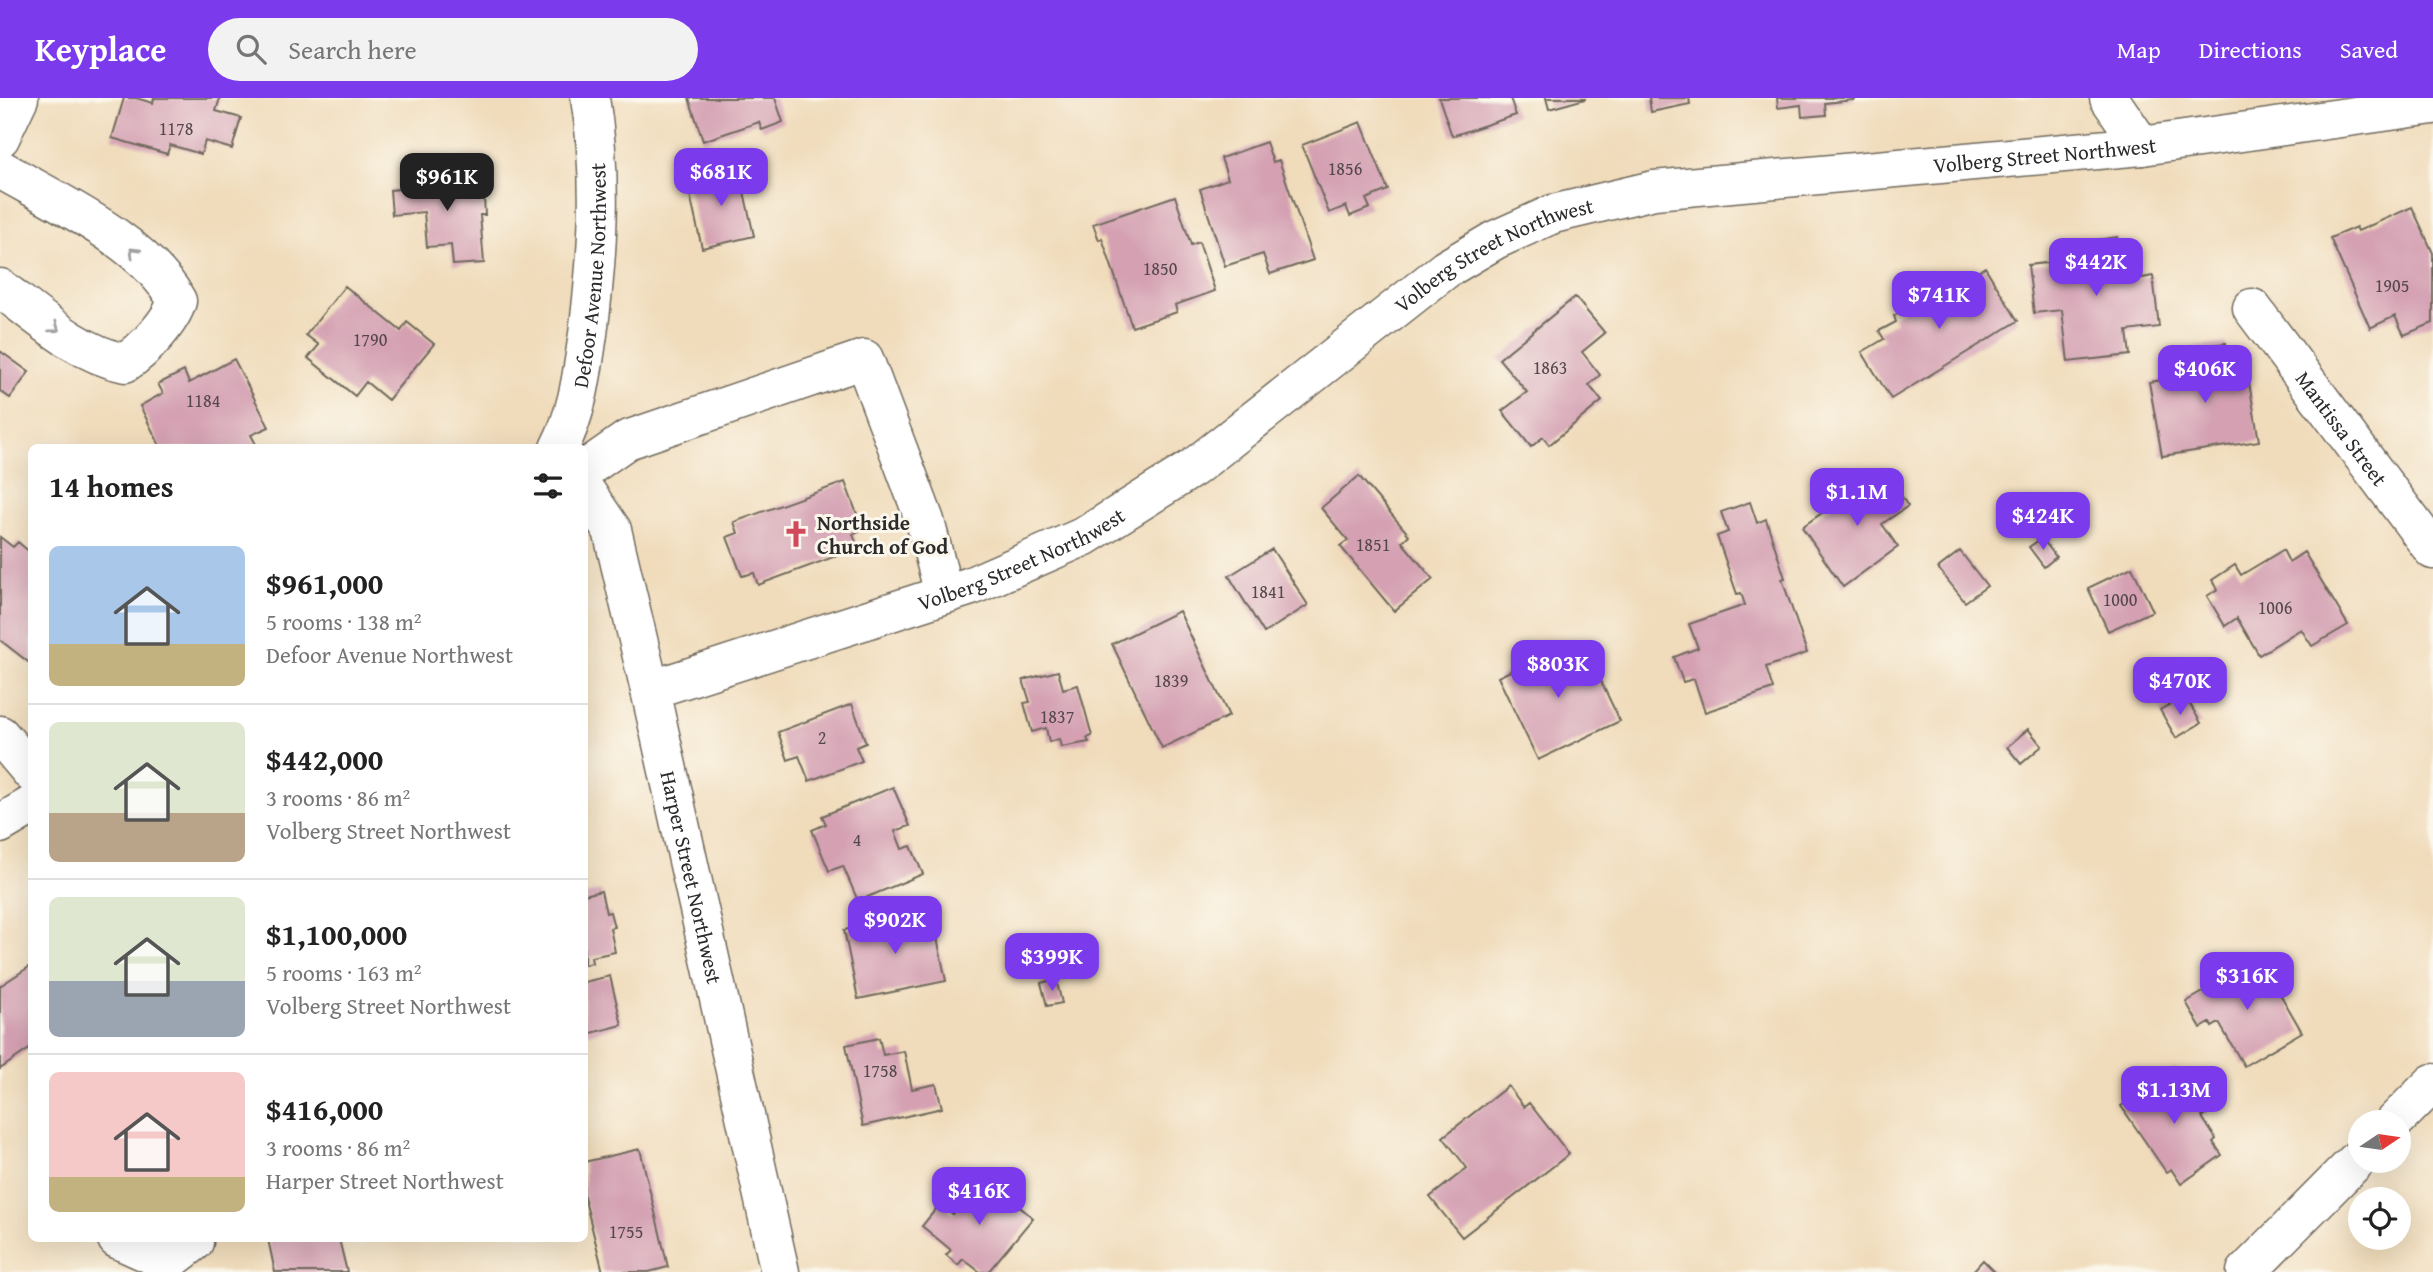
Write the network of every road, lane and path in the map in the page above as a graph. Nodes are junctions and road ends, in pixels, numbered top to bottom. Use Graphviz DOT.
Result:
graph roads {
  1 [pos="19,98"];
  2 [pos="590,98"];
  3 [pos="2109,98"];
  4 [pos="2433,106"];
  5 [pos="0,138"];
  6 [pos="2142,146"];
  7 [pos="0,169"];
  8 [pos="0,288"];
  9 [pos="2252,308"];
  10 [pos="561,444"];
  11 [pos="588,467"];
  12 [pos="588,495"];
  13 [pos="2433,550"];
  14 [pos="944,594"];
  15 [pos="650,690"];
  16 [pos="0,735"];
  17 [pos="28,768"];
  18 [pos="2433,1083"];
  19 [pos="2407,1110"];
  20 [pos="2348,1169"];
  21 [pos="124,1242"];
  22 [pos="194,1242"];
  23 [pos="780,1272"];
  24 [pos="2246,1272"];
  1 -- 5 [label="street"];
  2 -- 10 [label="street, Defoor Avenue Northwest"];
  3 -- 6 [label="street"];
  4 -- 6 [label="street, Volberg Street Northwest"];
  6 -- 14 [label="street, Volberg Street Northwest"];
  8 -- 7 [label="street, one-way"];
  9 -- 13 [label="street, Mantissa Street"];
  11 -- 14 [label="street"];
  12 -- 15 [label="street, Harper Street Northwest"];
  14 -- 15 [label="street, Volberg Street Northwest"];
  15 -- 23 [label="street, Harper Street Northwest"];
  16 -- 17 [label="street"];
  18 -- 19 [label="street"];
  20 -- 24 [label="street"];
  21 -- 22 [label="street"];
}
